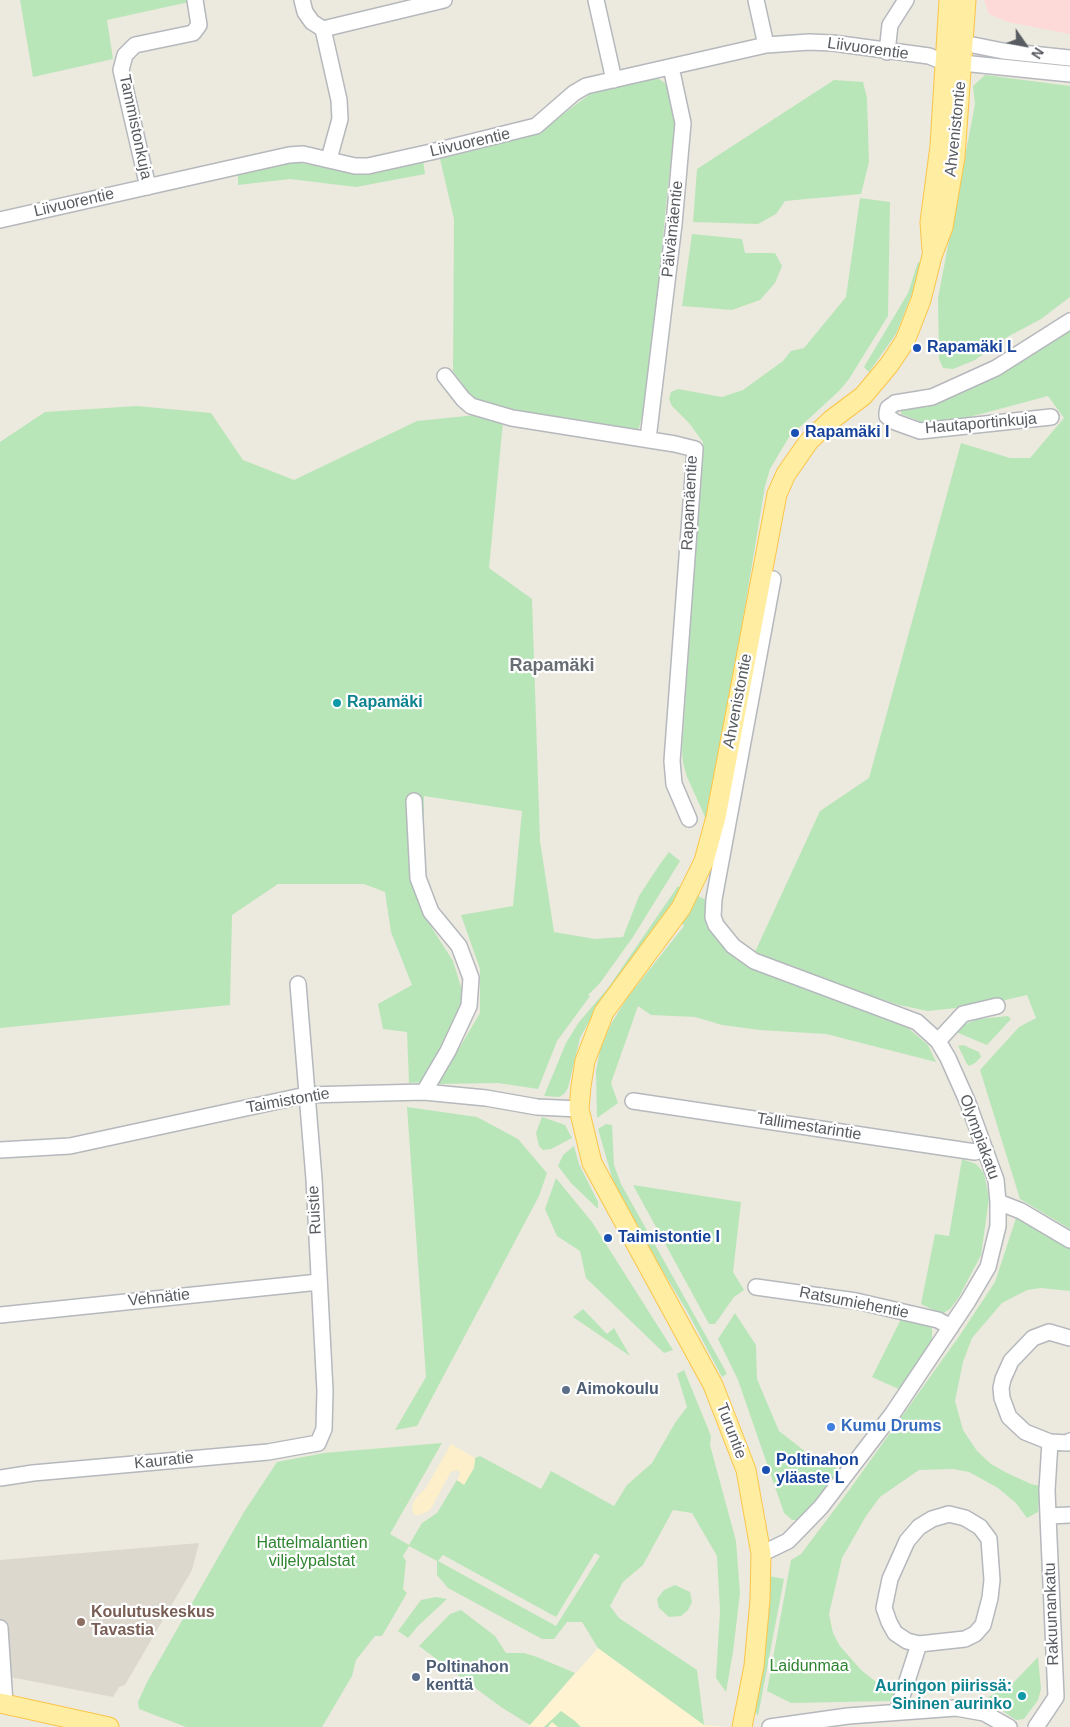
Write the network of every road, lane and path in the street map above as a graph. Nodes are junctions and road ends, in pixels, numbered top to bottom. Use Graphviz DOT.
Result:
graph roads {
  1 [pos="196,0"];
  2 [pos="302,0"];
  3 [pos="444,0"];
  4 [pos="596,0"];
  5 [pos="756,0"];
  6 [pos="906,0"];
  7 [pos="949,0"];
  8 [pos="966,0"];
  9 [pos="323,29"];
  10 [pos="955,43"];
  11 [pos="766,45"];
  12 [pos="887,52"];
  13 [pos="1070,58"];
  14 [pos="946,61"];
  15 [pos="672,67"];
  16 [pos="1070,74"];
  17 [pos="614,80"];
  18 [pos="329,159"];
  19 [pos="148,187"];
  20 [pos="0,220"];
  21 [pos="1070,321"];
  22 [pos="445,376"];
  23 [pos="1050,418"];
  24 [pos="648,439"];
  25 [pos="772,579"];
  26 [pos="414,801"];
  27 [pos="690,819"];
  28 [pos="298,984"];
  29 [pos="997,1006"];
  30 [pos="938,1041"];
  31 [pos="424,1092"];
  32 [pos="306,1095"];
  33 [pos="633,1101"];
  34 [pos="579,1109"];
  35 [pos="985,1149"];
  36 [pos="0,1150"];
  37 [pos="592,1163"];
  38 [pos="998,1202"];
  39 [pos="1070,1240"];
  40 [pos="319,1282"];
  41 [pos="756,1286"];
  42 [pos="0,1315"];
  43 [pos="951,1326"];
  44 [pos="1070,1338"];
  45 [pos="322,1436"];
  46 [pos="1070,1441"];
  47 [pos="1050,1442"];
  48 [pos="0,1478"];
  49 [pos="1070,1515"];
  50 [pos="1048,1516"];
  51 [pos="761,1554"];
  52 [pos="0,1628"];
  53 [pos="919,1644"];
  54 [pos="1063,1697"];
  55 [pos="2,1703"];
  56 [pos="888,1718"];
  57 [pos="109,1727"];
  58 [pos="742,1727"];
  59 [pos="770,1727"];
  60 [pos="1009,1727"];
  61 [pos="1036,1727"];
  1 -- 19 [label="street, Tammistonkuja"];
  2 -- 9 [label="street"];
  3 -- 9 [label="street"];
  4 -- 17 [label="street"];
  5 -- 11 [label="street"];
  6 -- 12 [label="street"];
  7 -- 10 [label="main road, Ahvenistontie"];
  8 -- 10 [label="main road, Ahvenistontie"];
  9 -- 18 [label="street"];
  10 -- 13 [label="street"];
  10 -- 14 [label="main road, Ahvenistontie"];
  11 -- 12 [label="street, Liivuorentie"];
  11 -- 15 [label="street, Liivuorentie"];
  12 -- 14 [label="street, Liivuorentie"];
  14 -- 16 [label="street, Liivuorentie"];
  14 -- 34 [label="main road, Ahvenistontie"];
  15 -- 17 [label="street, Liivuorentie"];
  15 -- 24 [label="street, Päivämäentie"];
  17 -- 18 [label="street, Liivuorentie"];
  18 -- 19 [label="street, Liivuorentie"];
  19 -- 20 [label="street, Liivuorentie"];
  21 -- 23 [label="street, Hautaportinkuja"];
  22 -- 24 [label="street, Rapamäentie"];
  24 -- 27 [label="street, Rapamäentie"];
  25 -- 30 [label="street, Olympiakatu"];
  26 -- 31 [label="street"];
  28 -- 32 [label="street, Ruistie"];
  29 -- 30 [label="street"];
  30 -- 35 [label="street, Olympiakatu"];
  31 -- 32 [label="street, Taimistontie"];
  31 -- 34 [label="street, Taimistontie"];
  32 -- 36 [label="street, Taimistontie"];
  32 -- 40 [label="street, Ruistie"];
  33 -- 35 [label="street, Tallimestarintie"];
  34 -- 37 [label="main road, Ahvenistontie"];
  35 -- 38 [label="street, Olympiakatu"];
  37 -- 51 [label="main road, Turuntie"];
  38 -- 39 [label="street"];
  38 -- 43 [label="street, Olympiakatu"];
  40 -- 42 [label="street, Vehnätie"];
  40 -- 45 [label="street, Ruistie"];
  41 -- 43 [label="street, Ratsumiehentie"];
  43 -- 51 [label="street, Olympiakatu"];
  44 -- 47 [label="street"];
  45 -- 48 [label="street, Kauratie"];
  46 -- 47 [label="street"];
  47 -- 50 [label="street, Rakuunankatu"];
  49 -- 50 [label="street"];
  50 -- 54 [label="street, Rakuunankatu"];
  51 -- 58 [label="main road, Turuntie"];
  52 -- 55 [label="street"];
  53 -- 53 [label="street"];
  53 -- 56 [label="street"];
  54 -- 61 [label="street, Rakuunankatu"];
  55 -- 57 [label="main road"];
  56 -- 59 [label="street"];
  56 -- 60 [label="street"];
}
